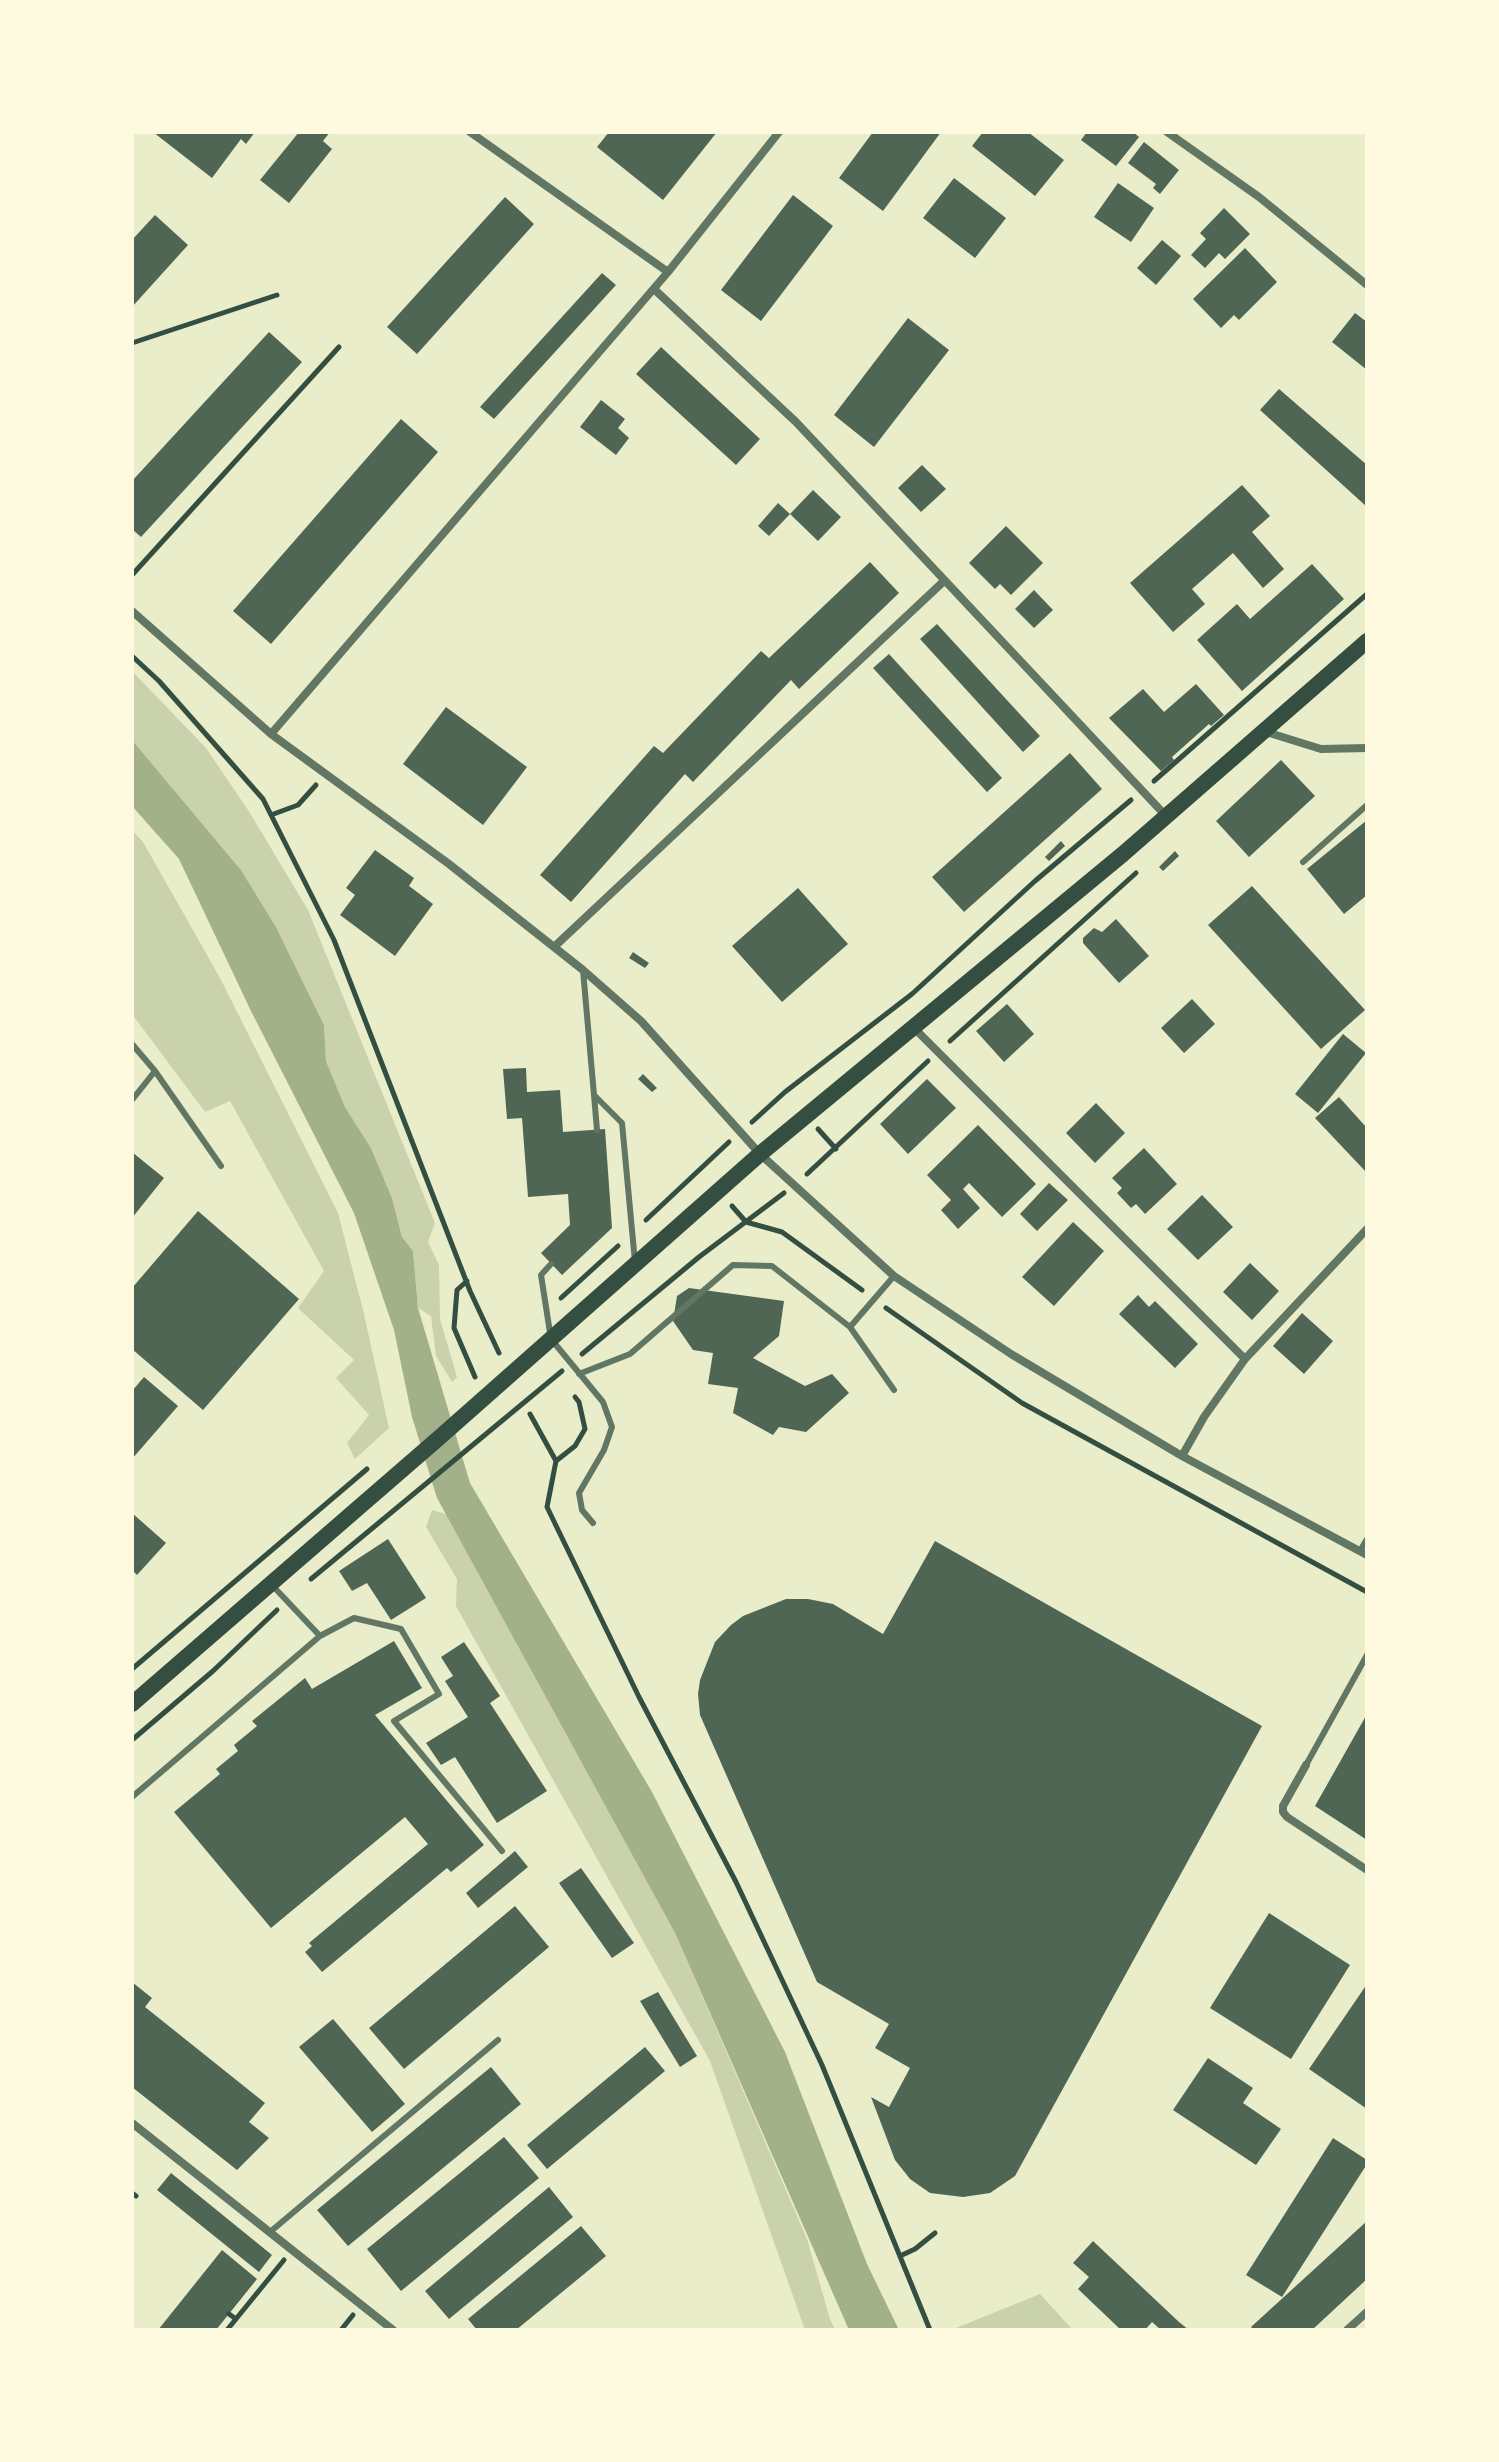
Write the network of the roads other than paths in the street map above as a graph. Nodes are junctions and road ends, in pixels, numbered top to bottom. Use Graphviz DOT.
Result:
graph roads {
  1 [pos="470,132"];
  2 [pos="779,132"];
  3 [pos="1167,132"];
  4 [pos="668,272"];
  5 [pos="1367,285"];
  6 [pos="654,289"];
  7 [pos="944,581"];
  8 [pos="132,611"];
  9 [pos="1367,641"];
  10 [pos="1263,731"];
  11 [pos="271,734"];
  12 [pos="1367,748"];
  13 [pos="1367,805"];
  14 [pos="1166,817"];
  15 [pos="1303,862"];
  16 [pos="554,947"];
  17 [pos="583,970"];
  18 [pos="913,1027"];
  19 [pos="132,1044"];
  20 [pos="155,1071"];
  21 [pos="594,1095"];
  22 [pos="132,1100"];
  23 [pos="597,1130"];
  24 [pos="760,1154"];
  25 [pos="221,1166"];
  26 [pos="1367,1229"];
  27 [pos="551,1264"];
  28 [pos="635,1264"];
  29 [pos="894,1276"];
  30 [pos="850,1327"];
  31 [pos="551,1339"];
  32 [pos="1245,1359"];
  33 [pos="579,1374"];
  34 [pos="894,1390"];
  35 [pos="1182,1456"];
  36 [pos="593,1523"];
  37 [pos="1367,1539"];
  38 [pos="1363,1553"];
  39 [pos="271,1584"];
  40 [pos="320,1636"];
  41 [pos="1367,1655"];
  42 [pos="132,1704"];
  43 [pos="1306,1765"];
  44 [pos="132,1797"];
  45 [pos="502,1851"];
  46 [pos="1367,1870"];
  47 [pos="498,2040"];
  48 [pos="132,2123"];
  49 [pos="270,2232"];
  50 [pos="1367,2312"];
  51 [pos="393,2330"];
  52 [pos="1347,2330"];
  1 -- 4 [label="street"];
  2 -- 4 [label="street"];
  3 -- 5 [label="street"];
  4 -- 6 [label="street"];
  6 -- 7 [label="street"];
  6 -- 11 [label="street"];
  7 -- 14 [label="street"];
  7 -- 16 [label="street"];
  8 -- 11 [label="street"];
  9 -- 10 [label="main road"];
  10 -- 12 [label="street"];
  10 -- 14 [label="main road"];
  11 -- 16 [label="street"];
  13 -- 15 [label="lane"];
  14 -- 18 [label="main road"];
  16 -- 17 [label="street"];
  17 -- 21 [label="lane"];
  17 -- 24 [label="street"];
  18 -- 24 [label="main road"];
  18 -- 32 [label="street"];
  19 -- 20 [label="lane"];
  20 -- 22 [label="lane"];
  20 -- 25 [label="lane"];
  21 -- 23 [label="lane"];
  21 -- 28 [label="lane"];
  24 -- 28 [label="main road"];
  24 -- 29 [label="street"];
  26 -- 32 [label="street"];
  27 -- 31 [label="lane"];
  28 -- 31 [label="main road"];
  29 -- 30 [label="lane"];
  29 -- 35 [label="street"];
  30 -- 33 [label="lane"];
  30 -- 34 [label="lane"];
  31 -- 33 [label="lane"];
  31 -- 39 [label="main road"];
  32 -- 35 [label="street"];
  33 -- 36 [label="lane"];
  35 -- 38 [label="street"];
  37 -- 38 [label="lane"];
  39 -- 40 [label="lane"];
  39 -- 42 [label="main road"];
  40 -- 44 [label="lane"];
  40 -- 45 [label="lane"];
  41 -- 43 [label="lane"];
  43 -- 46 [label="street"];
  47 -- 49 [label="lane"];
  48 -- 49 [label="street"];
  49 -- 51 [label="street"];
  50 -- 52 [label="street"];
}
